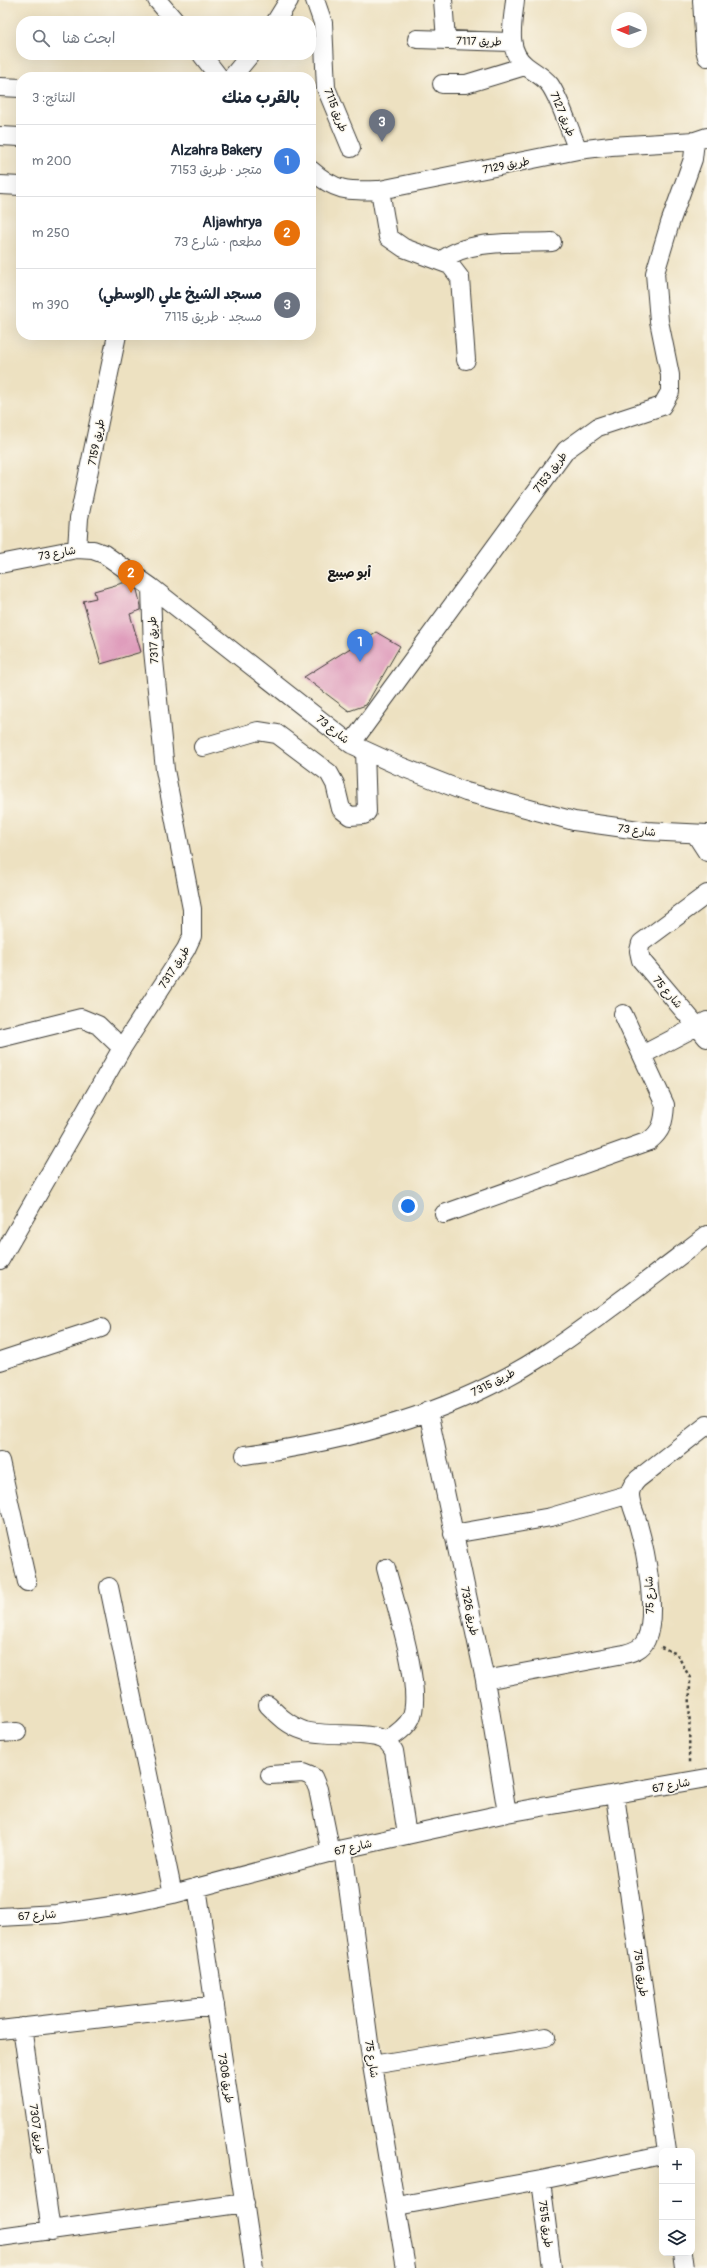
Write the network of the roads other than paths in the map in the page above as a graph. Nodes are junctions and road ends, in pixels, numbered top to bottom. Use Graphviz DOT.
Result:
graph roads {
  1 [pos="157,0"];
  2 [pos="290,0"];
  3 [pos="315,0"];
  4 [pos="443,0"];
  5 [pos="515,0"];
  6 [pos="704,10"];
  7 [pos="171,16"];
  8 [pos="279,16"];
  9 [pos="417,39"];
  10 [pos="446,40"];
  11 [pos="511,42"];
  12 [pos="707,57"];
  13 [pos="206,60"];
  14 [pos="246,60"];
  15 [pos="525,66"];
  16 [pos="215,72"];
  17 [pos="236,72"];
  18 [pos="442,84"];
  19 [pos="0,87"];
  20 [pos="16,88"];
  21 [pos="0,136"];
  22 [pos="16,137"];
  23 [pos="701,139"];
  24 [pos="351,148"];
  25 [pos="578,150"];
  26 [pos="316,175"];
  27 [pos="0,185"];
  28 [pos="16,186"];
  29 [pos="380,190"];
  30 [pos="552,242"];
  31 [pos="441,261"];
  32 [pos="116,340"];
  33 [pos="466,360"];
  34 [pos="77,549"];
  35 [pos="0,564"];
  36 [pos="151,587"];
  37 [pos="203,747"];
  38 [pos="358,747"];
  39 [pos="702,835"];
  40 [pos="707,852"];
  41 [pos="707,894"];
  42 [pos="623,1014"];
  43 [pos="704,1029"];
  44 [pos="0,1038"];
  45 [pos="122,1048"];
  46 [pos="642,1055"];
  47 [pos="444,1214"];
  48 [pos="707,1235"];
  49 [pos="0,1260"];
  50 [pos="101,1328"];
  51 [pos="0,1361"];
  52 [pos="428,1411"];
  53 [pos="707,1425"];
  54 [pos="245,1455"];
  55 [pos="0,1461"];
  56 [pos="630,1494"];
  57 [pos="453,1534"];
  58 [pos="386,1568"];
  59 [pos="27,1582"];
  60 [pos="109,1587"];
  61 [pos="485,1680"];
  62 [pos="268,1705"];
  63 [pos="386,1741"];
  64 [pos="270,1775"];
  65 [pos="707,1778"];
  66 [pos="615,1796"];
  67 [pos="507,1813"];
  68 [pos="407,1835"];
  69 [pos="337,1851"];
  70 [pos="197,1887"];
  71 [pos="173,1894"];
  72 [pos="0,1917"];
  73 [pos="215,2005"];
  74 [pos="22,2028"];
  75 [pos="0,2030"];
  76 [pos="546,2038"];
  77 [pos="372,2065"];
  78 [pos="667,2148"];
  79 [pos="659,2156"];
  80 [pos="541,2180"];
  81 [pos="246,2203"];
  82 [pos="397,2206"];
  83 [pos="51,2231"];
  84 [pos="0,2237"];
  85 [pos="683,2256"];
  86 [pos="254,2268"];
  87 [pos="406,2268"];
  88 [pos="552,2268"];
  89 [pos="685,2268"];
  1 -- 7 [label="street"];
  2 -- 8 [label="street"];
  3 -- 24 [label="street, طريق 7115"];
  4 -- 10 [label="street, طريق 7117"];
  5 -- 11 [label="street"];
  6 -- 12 [label="street"];
  9 -- 10 [label="street, طريق 7117"];
  10 -- 11 [label="street, طريق 7117"];
  11 -- 15 [label="street, طريق 7127"];
  13 -- 16 [label="street"];
  14 -- 17 [label="street"];
  15 -- 18 [label="street"];
  15 -- 25 [label="street, طريق 7127"];
  19 -- 20 [label="street"];
  21 -- 22 [label="street"];
  23 -- 25 [label="street, طريق 7129"];
  23 -- 38 [label="street, طريق 7153"];
  25 -- 29 [label="street, طريق 7129"];
  26 -- 29 [label="street, طريق 7129"];
  27 -- 28 [label="street"];
  29 -- 31 [label="street"];
  30 -- 31 [label="street"];
  31 -- 33 [label="street"];
  32 -- 34 [label="street, طريق 7159"];
  34 -- 35 [label="street, شارع 73"];
  34 -- 36 [label="street, شارع 73"];
  36 -- 38 [label="street, شارع 73"];
  36 -- 45 [label="street, طريق 7317"];
  37 -- 38 [label="street"];
  38 -- 39 [label="street, شارع 73"];
  39 -- 40 [label="street"];
  41 -- 43 [label="street, شارع 75"];
  42 -- 46 [label="street"];
  43 -- 46 [label="street"];
  44 -- 45 [label="street"];
  45 -- 49 [label="street, طريق 7317"];
  46 -- 47 [label="street"];
  48 -- 52 [label="street, طريق 7315"];
  50 -- 51 [label="street"];
  52 -- 54 [label="street, طريق 7315"];
  52 -- 57 [label="street, طريق 7326"];
  53 -- 56 [label="street"];
  55 -- 59 [label="street"];
  56 -- 57 [label="street"];
  56 -- 61 [label="street, شارع 75"];
  57 -- 61 [label="street, طريق 7326"];
  58 -- 63 [label="street"];
  60 -- 71 [label="street"];
  61 -- 67 [label="street, طريق 7326"];
  62 -- 63 [label="street"];
  63 -- 68 [label="street"];
  64 -- 69 [label="street, شارع 75"];
  65 -- 66 [label="street, شارع 67"];
  66 -- 67 [label="street, شارع 67"];
  66 -- 78 [label="street, طريق 7516"];
  67 -- 68 [label="street, شارع 67"];
  68 -- 69 [label="street, شارع 67"];
  69 -- 70 [label="street, شارع 67"];
  69 -- 77 [label="street, شارع 75"];
  70 -- 71 [label="street, شارع 67"];
  70 -- 73 [label="street, طريق 7308"];
  71 -- 72 [label="street, شارع 67"];
  73 -- 74 [label="street"];
  73 -- 81 [label="street, طريق 7308"];
  74 -- 75 [label="street"];
  74 -- 83 [label="street, طريق 7307"];
  76 -- 77 [label="street"];
  77 -- 82 [label="street, شارع 75"];
  79 -- 80 [label="street"];
  80 -- 82 [label="street"];
  80 -- 88 [label="street, طريق 7515"];
  81 -- 83 [label="street"];
  81 -- 86 [label="street, طريق 7308"];
  82 -- 87 [label="street, شارع 75"];
  83 -- 84 [label="street"];
  85 -- 89 [label="street"];
}
